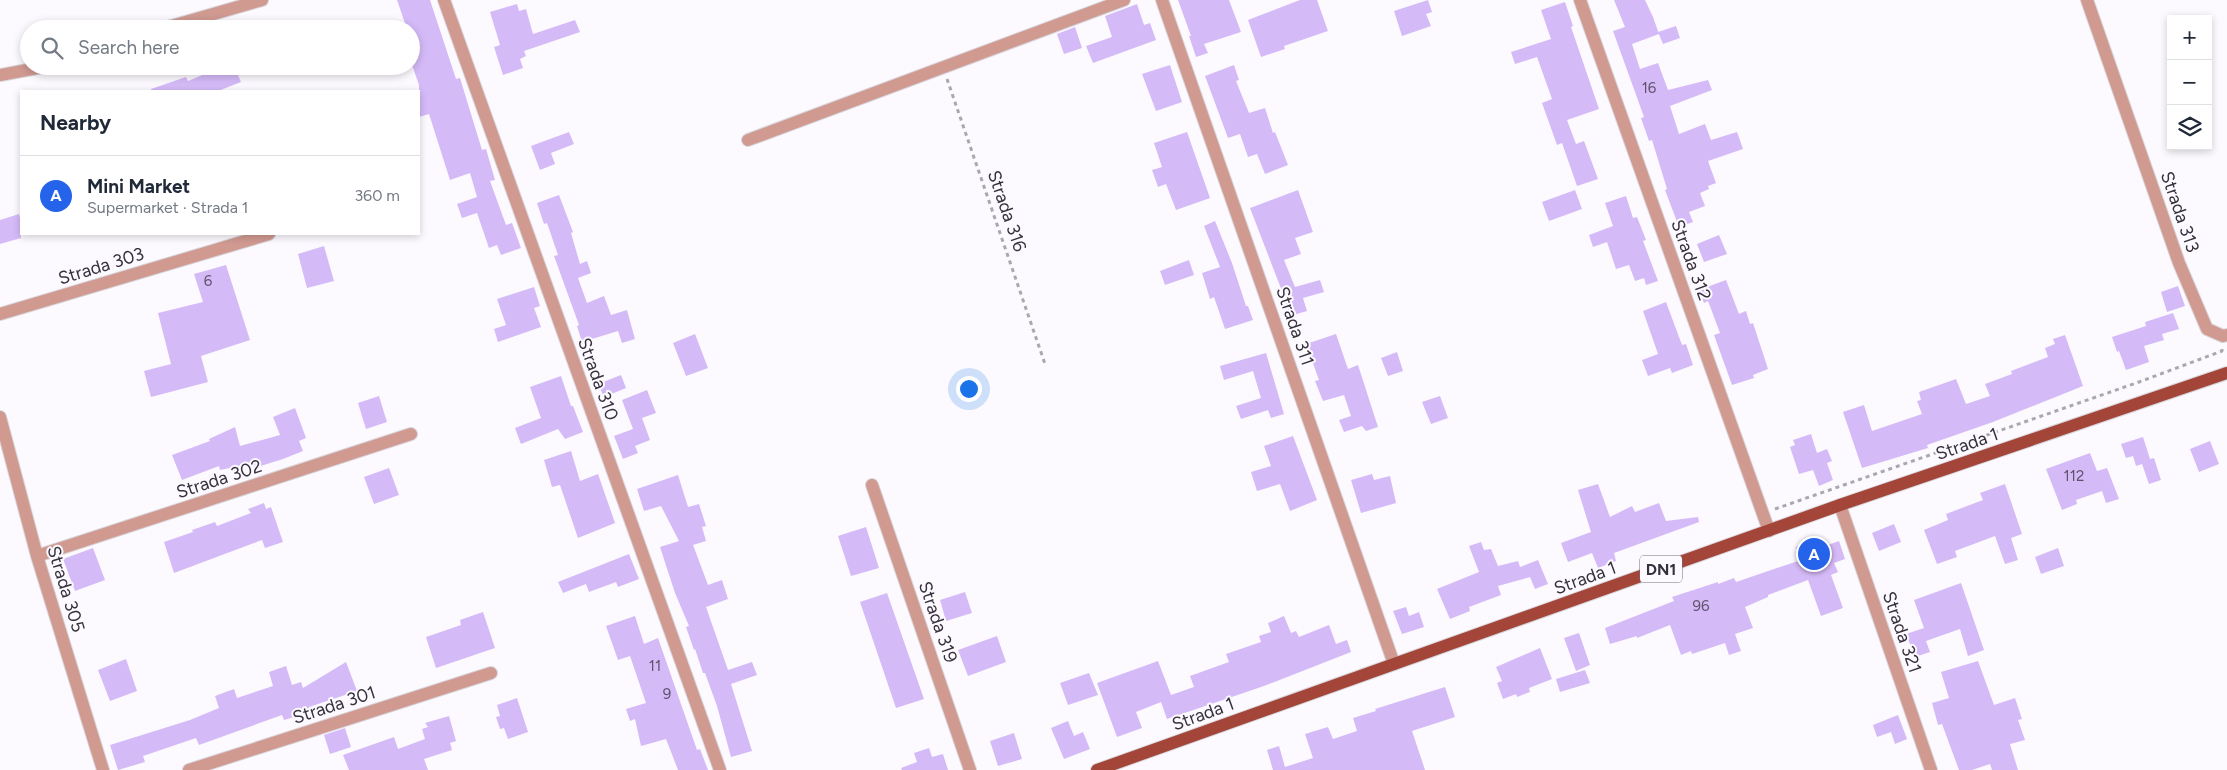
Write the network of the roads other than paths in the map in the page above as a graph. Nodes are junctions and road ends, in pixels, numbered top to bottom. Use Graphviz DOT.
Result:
graph roads {
  1 [pos="262,0"];
  2 [pos="444,0"];
  3 [pos="1124,0"];
  4 [pos="1162,0"];
  5 [pos="1580,0"];
  6 [pos="2087,0"];
  7 [pos="192,20"];
  8 [pos="20,71"];
  9 [pos="0,75"];
  10 [pos="748,140"];
  11 [pos="267,235"];
  12 [pos="0,314"];
  13 [pos="2225,336"];
  14 [pos="2227,373"];
  15 [pos="0,416"];
  16 [pos="412,434"];
  17 [pos="872,485"];
  18 [pos="1840,506"];
  19 [pos="1769,531"];
  20 [pos="37,556"];
  21 [pos="1394,664"];
  22 [pos="491,673"];
  23 [pos="103,770"];
  24 [pos="189,770"];
  25 [pos="720,770"];
  26 [pos="970,770"];
  27 [pos="1098,770"];
  28 [pos="1931,770"];
  1 -- 7 [label="street"];
  2 -- 25 [label="street, Strada 310"];
  3 -- 10 [label="street"];
  4 -- 21 [label="street, Strada 311"];
  5 -- 19 [label="street, Strada 312"];
  6 -- 13 [label="street, Strada 313"];
  8 -- 9 [label="street"];
  11 -- 12 [label="street, Strada 303"];
  14 -- 18 [label="main road, Strada 1 / DN1"];
  15 -- 20 [label="street, Strada 305"];
  16 -- 20 [label="street, Strada 302"];
  17 -- 26 [label="street, Strada 319"];
  18 -- 19 [label="main road, Strada 1 / DN1"];
  18 -- 28 [label="street, Strada 321"];
  19 -- 21 [label="main road, Strada 1 / DN1"];
  20 -- 23 [label="street, Strada 305"];
  21 -- 27 [label="main road, Strada 1 / DN1"];
  22 -- 24 [label="street, Strada 301"];
}
